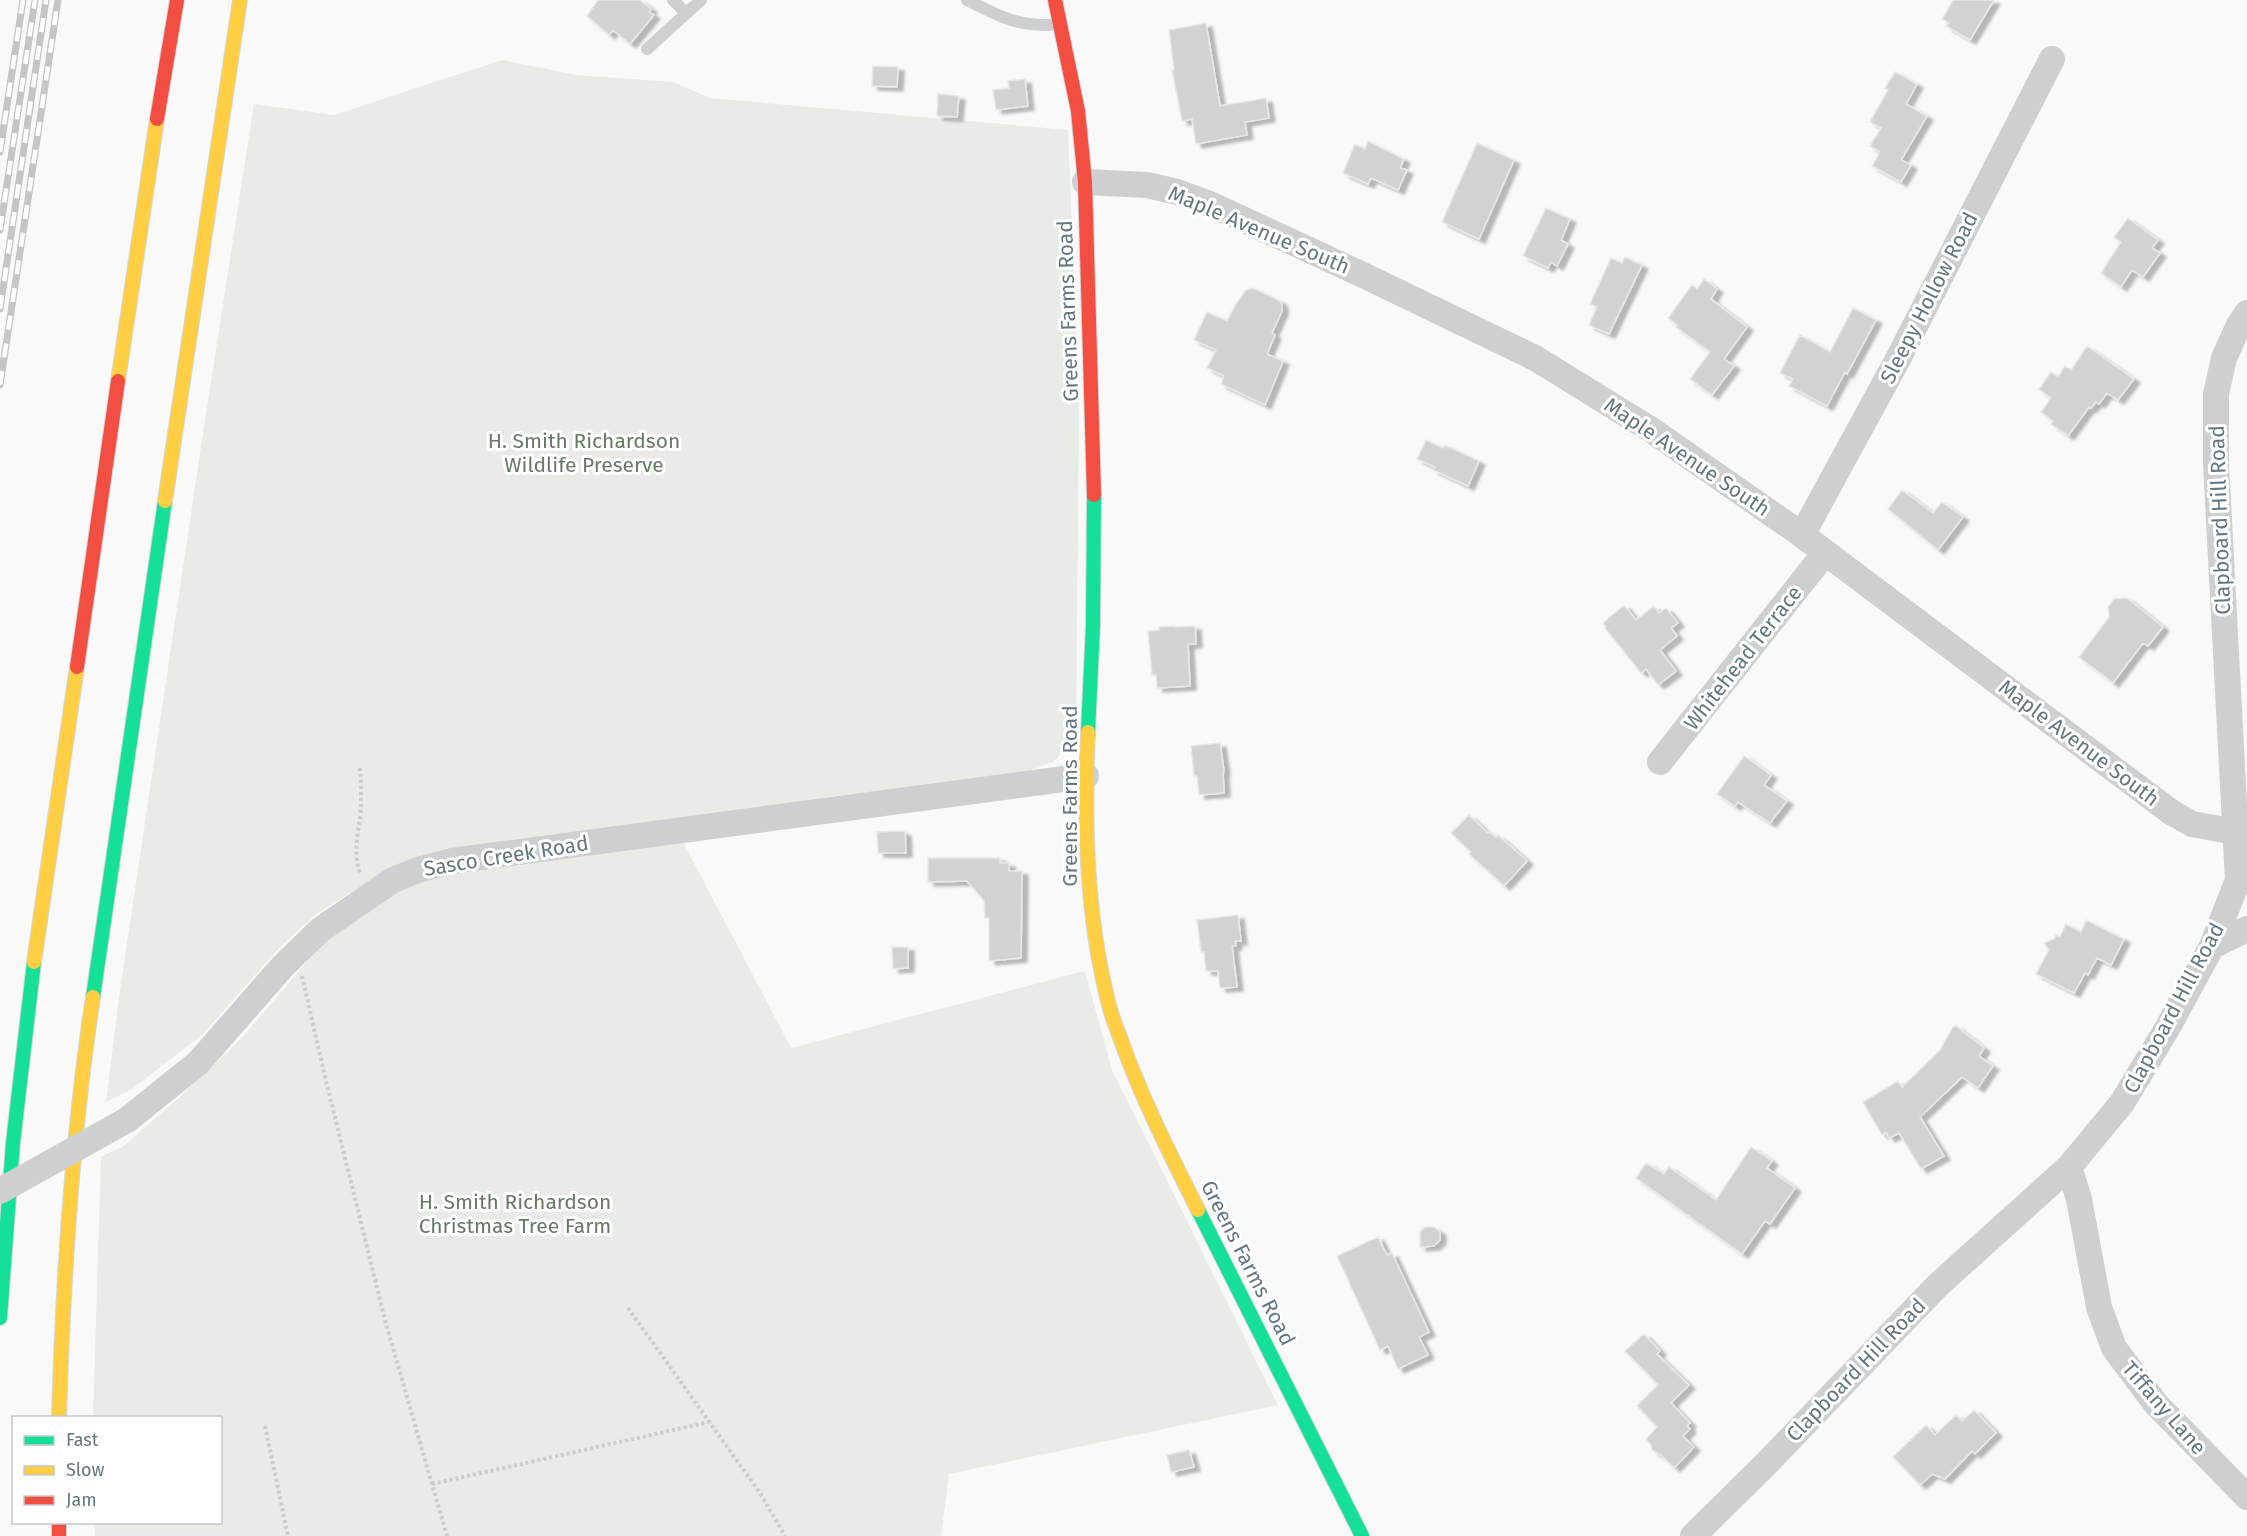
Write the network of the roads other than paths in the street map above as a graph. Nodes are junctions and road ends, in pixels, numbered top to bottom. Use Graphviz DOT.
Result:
graph roads {
  1 [pos="177,0"];
  2 [pos="240,0"];
  3 [pos="673,0"];
  4 [pos="701,0"];
  5 [pos="967,0"];
  6 [pos="1055,0"];
  7 [pos="686,13"];
  8 [pos="1060,23"];
  9 [pos="647,49"];
  10 [pos="2052,59"];
  11 [pos="1085,182"];
  12 [pos="2247,313"];
  13 [pos="1802,535"];
  14 [pos="1825,553"];
  15 [pos="1660,762"];
  16 [pos="1086,776"];
  17 [pos="2236,832"];
  18 [pos="2243,882"];
  19 [pos="2247,929"];
  20 [pos="2212,946"];
  21 [pos="2069,1167"];
  22 [pos="0,1191"];
  23 [pos="0,1318"];
  24 [pos="59,1416"];
  25 [pos="2247,1497"];
  26 [pos="1362,1536"];
  27 [pos="1694,1536"];
  1 -- 23 [label="main road"];
  2 -- 24 [label="main road"];
  3 -- 7 [label="lane"];
  4 -- 7 [label="lane"];
  5 -- 8 [label="lane"];
  6 -- 8 [label="main road, Greens Farms Road"];
  7 -- 9 [label="lane"];
  8 -- 11 [label="main road, Greens Farms Road"];
  10 -- 13 [label="street, Sleepy Hollow Road"];
  11 -- 13 [label="street, Maple Avenue South"];
  11 -- 16 [label="main road, Greens Farms Road"];
  12 -- 17 [label="street, Clapboard Hill Road"];
  13 -- 14 [label="street, Maple Avenue South"];
  14 -- 15 [label="street, Whitehead Terrace"];
  14 -- 17 [label="street, Maple Avenue South"];
  16 -- 22 [label="street, Sasco Creek Road, bridge"];
  16 -- 26 [label="main road, Greens Farms Road"];
  17 -- 18 [label="street, Clapboard Hill Road"];
  18 -- 20 [label="street, Clapboard Hill Road"];
  19 -- 20 [label="street"];
  20 -- 21 [label="street, Clapboard Hill Road"];
  21 -- 25 [label="street, Tiffany Lane"];
  21 -- 27 [label="street, Clapboard Hill Road"];
}
